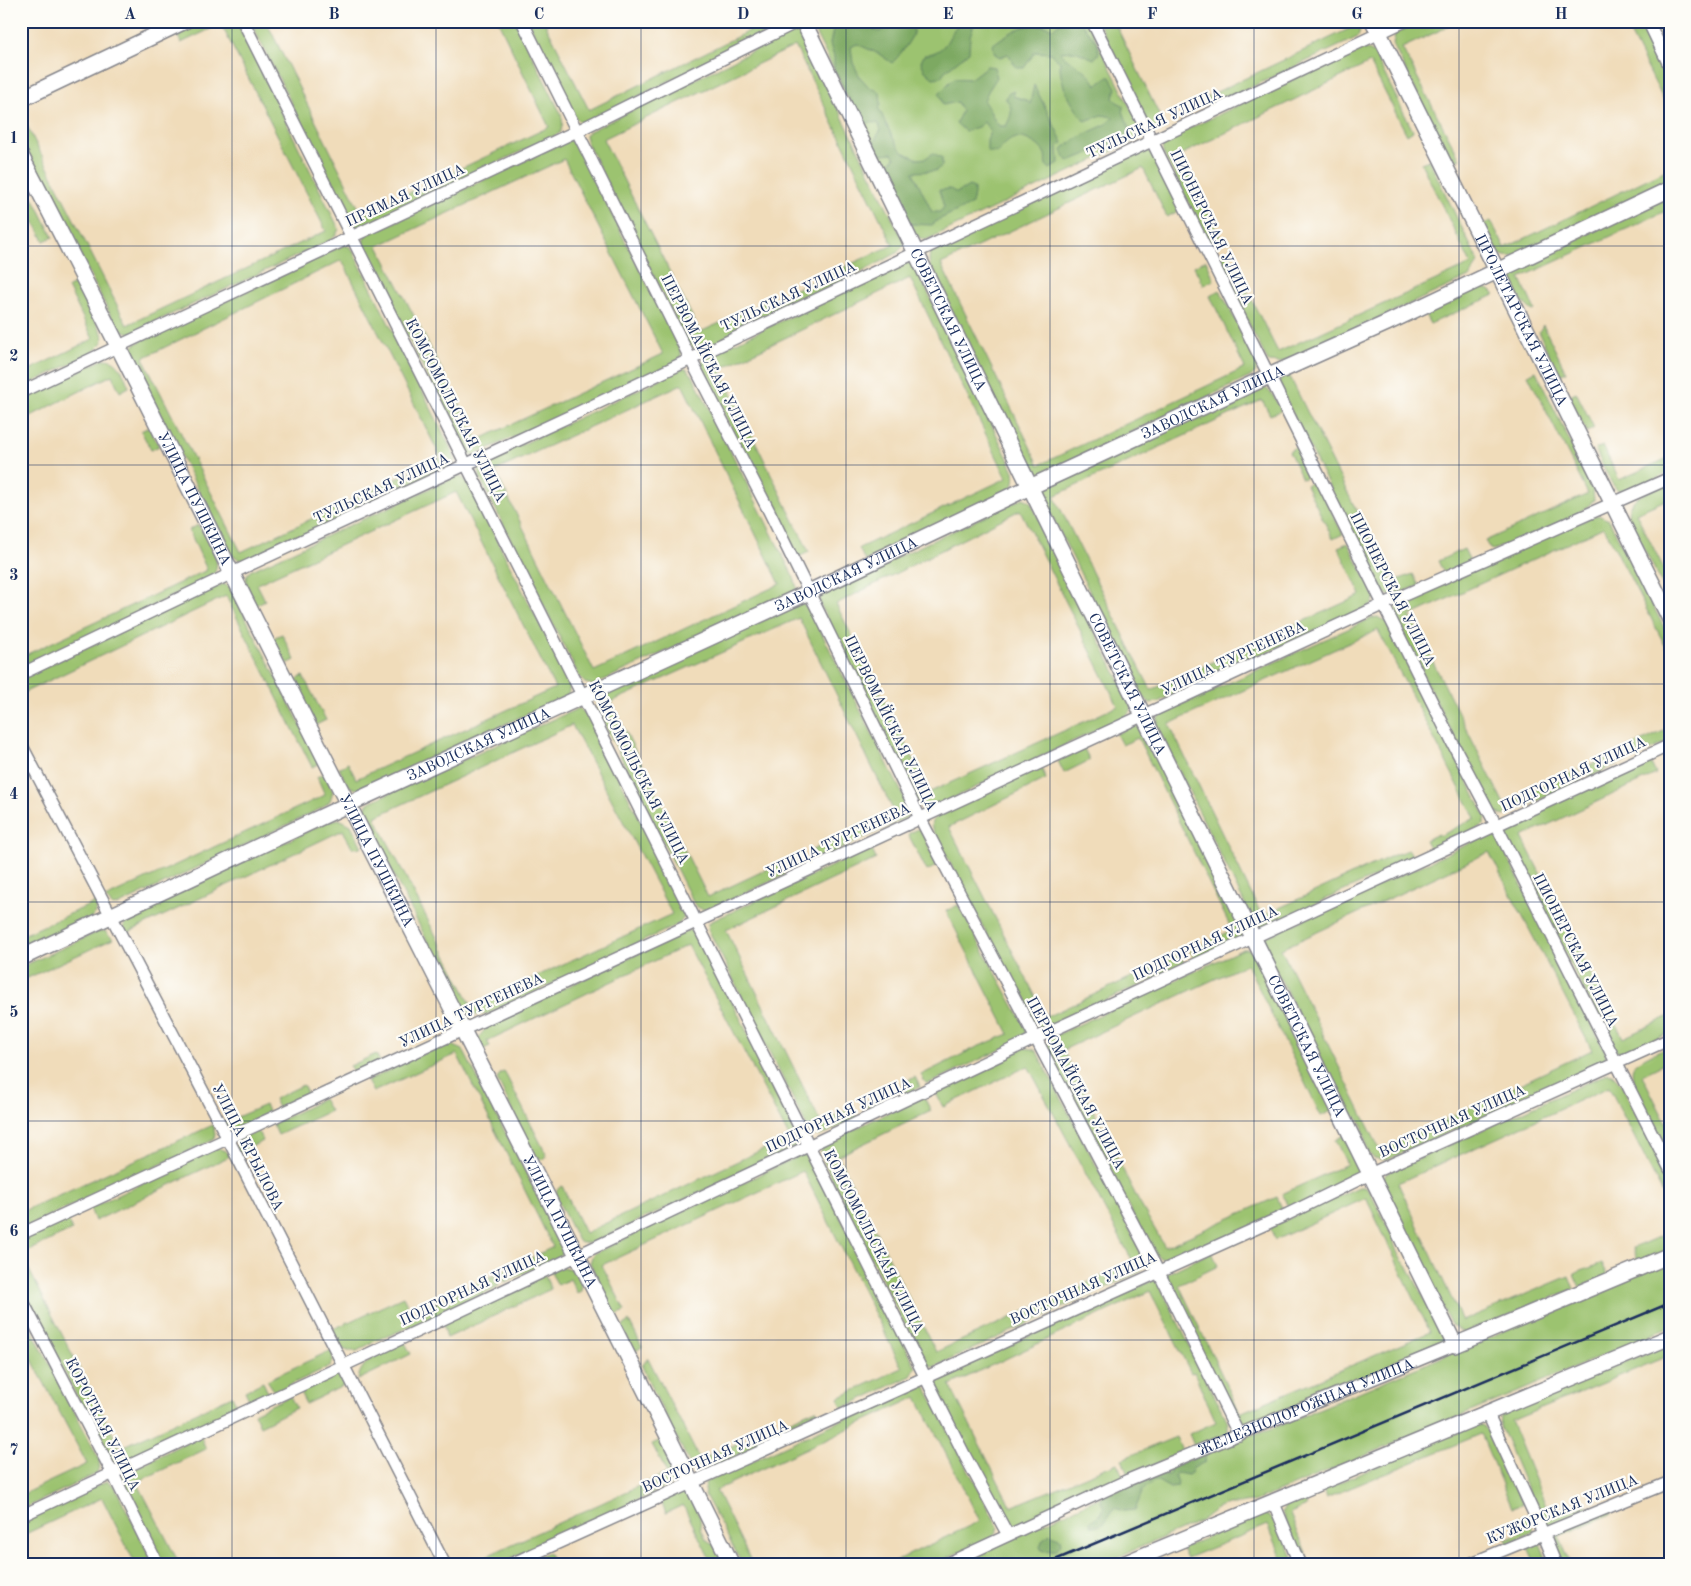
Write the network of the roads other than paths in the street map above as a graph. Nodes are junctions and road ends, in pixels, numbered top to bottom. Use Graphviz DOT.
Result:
graph roads {
  1 [pos="185,21"];
  2 [pos="243,21"];
  3 [pos="522,21"];
  4 [pos="801,21"];
  5 [pos="1092,21"];
  6 [pos="1405,21"];
  7 [pos="1648,21"];
  8 [pos="1376,27"];
  9 [pos="1670,67"];
  10 [pos="21,99"];
  11 [pos="577,131"];
  12 [pos="1152,140"];
  13 [pos="21,156"];
  14 [pos="1670,189"];
  15 [pos="352,237"];
  16 [pos="916,252"];
  17 [pos="1498,270"];
  18 [pos="119,346"];
  19 [pos="690,358"];
  20 [pos="1269,376"];
  21 [pos="21,392"];
  22 [pos="466,465"];
  23 [pos="1670,478"];
  24 [pos="1030,487"];
  25 [pos="1612,504"];
  26 [pos="232,574"];
  27 [pos="809,592"];
  28 [pos="1384,604"];
  29 [pos="1670,619"];
  30 [pos="21,674"];
  31 [pos="584,697"];
  32 [pos="1144,716"];
  33 [pos="21,744"];
  34 [pos="1670,745"];
  35 [pos="348,804"];
  36 [pos="920,818"];
  37 [pos="1496,825"];
  38 [pos="110,917"];
  39 [pos="697,921"];
  40 [pos="1254,937"];
  41 [pos="21,958"];
  42 [pos="463,1031"];
  43 [pos="1036,1038"];
  44 [pos="1670,1039"];
  45 [pos="1616,1064"];
  46 [pos="228,1140"];
  47 [pos="810,1145"];
  48 [pos="1670,1169"];
  49 [pos="1370,1174"];
  50 [pos="21,1234"];
  51 [pos="577,1255"];
  52 [pos="1670,1256"];
  53 [pos="1158,1271"];
  54 [pos="21,1298"];
  55 [pos="1670,1337"];
  56 [pos="1454,1345"];
  57 [pos="343,1366"];
  58 [pos="926,1376"];
  59 [pos="1487,1412"];
  60 [pos="1239,1435"];
  61 [pos="113,1474"];
  62 [pos="692,1482"];
  63 [pos="1670,1482"];
  64 [pos="1273,1501"];
  65 [pos="21,1516"];
  66 [pos="1543,1533"];
  67 [pos="1008,1535"];
  68 [pos="158,1565"];
  69 [pos="445,1565"];
  70 [pos="509,1565"];
  71 [pos="732,1565"];
  72 [pos="944,1565"];
  73 [pos="1121,1565"];
  74 [pos="1300,1565"];
  75 [pos="1466,1565"];
  76 [pos="1556,1565"];
  1 -- 10 [label="main road"];
  2 -- 15 [label="street, КОМСОМОЛЬСКАЯ УЛИЦА"];
  3 -- 11 [label="street, ПЕРВОМАЙСКАЯ УЛИЦА"];
  4 -- 11 [label="street, ПРЯМАЯ УЛИЦА"];
  4 -- 16 [label="main road, СОВЕТСКАЯ УЛИЦА"];
  5 -- 12 [label="street, ПИОНЕРСКАЯ УЛИЦА"];
  6 -- 8 [label="street, ТУЛЬСКАЯ УЛИЦА"];
  7 -- 9 [label="street"];
  8 -- 12 [label="street, ТУЛЬСКАЯ УЛИЦА"];
  8 -- 17 [label="main road, ПРОЛЕТАРСКАЯ УЛИЦА"];
  11 -- 15 [label="street, ПРЯМАЯ УЛИЦА"];
  11 -- 19 [label="street, ПЕРВОМАЙСКАЯ УЛИЦА"];
  12 -- 16 [label="street, ТУЛЬСКАЯ УЛИЦА"];
  12 -- 20 [label="street, ПИОНЕРСКАЯ УЛИЦА"];
  13 -- 18 [label="main road, УЛИЦА ПУШКИНА"];
  14 -- 17 [label="main road, ЗАВОДСКАЯ УЛИЦА"];
  15 -- 18 [label="street, ПРЯМАЯ УЛИЦА"];
  15 -- 22 [label="street, КОМСОМОЛЬСКАЯ УЛИЦА"];
  16 -- 19 [label="street, ТУЛЬСКАЯ УЛИЦА"];
  16 -- 24 [label="main road, СОВЕТСКАЯ УЛИЦА"];
  17 -- 20 [label="main road, ЗАВОДСКАЯ УЛИЦА"];
  17 -- 25 [label="main road, ПРОЛЕТАРСКАЯ УЛИЦА"];
  18 -- 21 [label="street, ПРЯМАЯ УЛИЦА"];
  18 -- 26 [label="main road, УЛИЦА ПУШКИНА"];
  19 -- 22 [label="street, ТУЛЬСКАЯ УЛИЦА"];
  19 -- 27 [label="street, ПЕРВОМАЙСКАЯ УЛИЦА"];
  20 -- 24 [label="main road, ЗАВОДСКАЯ УЛИЦА"];
  20 -- 28 [label="street, ПИОНЕРСКАЯ УЛИЦА"];
  22 -- 26 [label="street, ТУЛЬСКАЯ УЛИЦА"];
  22 -- 31 [label="street, КОМСОМОЛЬСКАЯ УЛИЦА"];
  23 -- 25 [label="street, УЛИЦА ТУРГЕНЕВА"];
  24 -- 27 [label="main road, ЗАВОДСКАЯ УЛИЦА"];
  24 -- 32 [label="main road, СОВЕТСКАЯ УЛИЦА"];
  25 -- 28 [label="street, УЛИЦА ТУРГЕНЕВА"];
  25 -- 29 [label="main road, ПРОЛЕТАРСКАЯ УЛИЦА"];
  26 -- 30 [label="street, ТУЛЬСКАЯ УЛИЦА"];
  26 -- 35 [label="main road, УЛИЦА ПУШКИНА"];
  27 -- 31 [label="main road, ЗАВОДСКАЯ УЛИЦА"];
  27 -- 36 [label="street, ПЕРВОМАЙСКАЯ УЛИЦА"];
  28 -- 32 [label="street, УЛИЦА ТУРГЕНЕВА"];
  28 -- 37 [label="street, ПИОНЕРСКАЯ УЛИЦА"];
  31 -- 35 [label="main road, ЗАВОДСКАЯ УЛИЦА"];
  31 -- 39 [label="street, КОМСОМОЛЬСКАЯ УЛИЦА"];
  32 -- 36 [label="street, УЛИЦА ТУРГЕНЕВА"];
  32 -- 40 [label="main road, СОВЕТСКАЯ УЛИЦА"];
  33 -- 38 [label="street, УЛИЦА КРЫЛОВА"];
  34 -- 37 [label="street, ПОДГОРНАЯ УЛИЦА"];
  35 -- 38 [label="main road, ЗАВОДСКАЯ УЛИЦА"];
  35 -- 42 [label="main road, УЛИЦА ПУШКИНА"];
  36 -- 39 [label="street, УЛИЦА ТУРГЕНЕВА"];
  36 -- 43 [label="street, ПЕРВОМАЙСКАЯ УЛИЦА"];
  37 -- 40 [label="street, ПОДГОРНАЯ УЛИЦА"];
  37 -- 45 [label="street, ПИОНЕРСКАЯ УЛИЦА"];
  38 -- 41 [label="main road, ЗАВОДСКАЯ УЛИЦА"];
  38 -- 46 [label="street, УЛИЦА КРЫЛОВА"];
  39 -- 42 [label="street, УЛИЦА ТУРГЕНЕВА"];
  39 -- 47 [label="street, КОМСОМОЛЬСКАЯ УЛИЦА"];
  40 -- 43 [label="street, ПОДГОРНАЯ УЛИЦА"];
  40 -- 49 [label="main road, СОВЕТСКАЯ УЛИЦА"];
  42 -- 46 [label="street, УЛИЦА ТУРГЕНЕВА"];
  42 -- 51 [label="main road, УЛИЦА ПУШКИНА"];
  43 -- 47 [label="street, ПОДГОРНАЯ УЛИЦА"];
  43 -- 53 [label="street, ПЕРВОМАЙСКАЯ УЛИЦА"];
  44 -- 45 [label="street, ВОСТОЧНАЯ УЛИЦА"];
  45 -- 48 [label="street, ПИОНЕРСКАЯ УЛИЦА"];
  45 -- 49 [label="street, ВОСТОЧНАЯ УЛИЦА"];
  46 -- 50 [label="street, УЛИЦА ТУРГЕНЕВА"];
  46 -- 57 [label="street, УЛИЦА КРЫЛОВА"];
  47 -- 51 [label="street, ПОДГОРНАЯ УЛИЦА"];
  47 -- 58 [label="street, КОМСОМОЛЬСКАЯ УЛИЦА"];
  49 -- 53 [label="street, ВОСТОЧНАЯ УЛИЦА"];
  49 -- 56 [label="main road, СОВЕТСКАЯ УЛИЦА"];
  51 -- 57 [label="street, ПОДГОРНАЯ УЛИЦА"];
  51 -- 62 [label="main road, УЛИЦА ПУШКИНА"];
  52 -- 56 [label="main road, ЖЕЛЕЗНОДОРОЖНАЯ УЛИЦА"];
  53 -- 58 [label="street, ВОСТОЧНАЯ УЛИЦА"];
  53 -- 60 [label="street, ПЕРВОМАЙСКАЯ УЛИЦА"];
  54 -- 61 [label="street, КОРОТКАЯ УЛИЦА"];
  55 -- 59 [label="main road"];
  56 -- 60 [label="street, ЖЕЛЕЗНОДОРОЖНАЯ УЛИЦА"];
  57 -- 61 [label="street, ПОДГОРНАЯ УЛИЦА"];
  57 -- 69 [label="street, УЛИЦА КРЫЛОВА"];
  58 -- 62 [label="street, ВОСТОЧНАЯ УЛИЦА"];
  58 -- 67 [label="street, КОМСОМОЛЬСКАЯ УЛИЦА"];
  59 -- 64 [label="main road"];
  59 -- 66 [label="street"];
  60 -- 67 [label="street, ЖЕЛЕЗНОДОРОЖНАЯ УЛИЦА"];
  61 -- 65 [label="street, ПОДГОРНАЯ УЛИЦА"];
  61 -- 68 [label="street, КОРОТКАЯ УЛИЦА"];
  62 -- 70 [label="street, ВОСТОЧНАЯ УЛИЦА"];
  62 -- 71 [label="main road, УЛИЦА ПУШКИНА"];
  63 -- 66 [label="street, КУЖОРСКАЯ УЛИЦА"];
  64 -- 73 [label="main road"];
  64 -- 74 [label="street"];
  66 -- 75 [label="street, КУЖОРСКАЯ УЛИЦА"];
  66 -- 76 [label="street"];
  67 -- 72 [label="street, ЖЕЛЕЗНОДОРОЖНАЯ УЛИЦА"];
}
